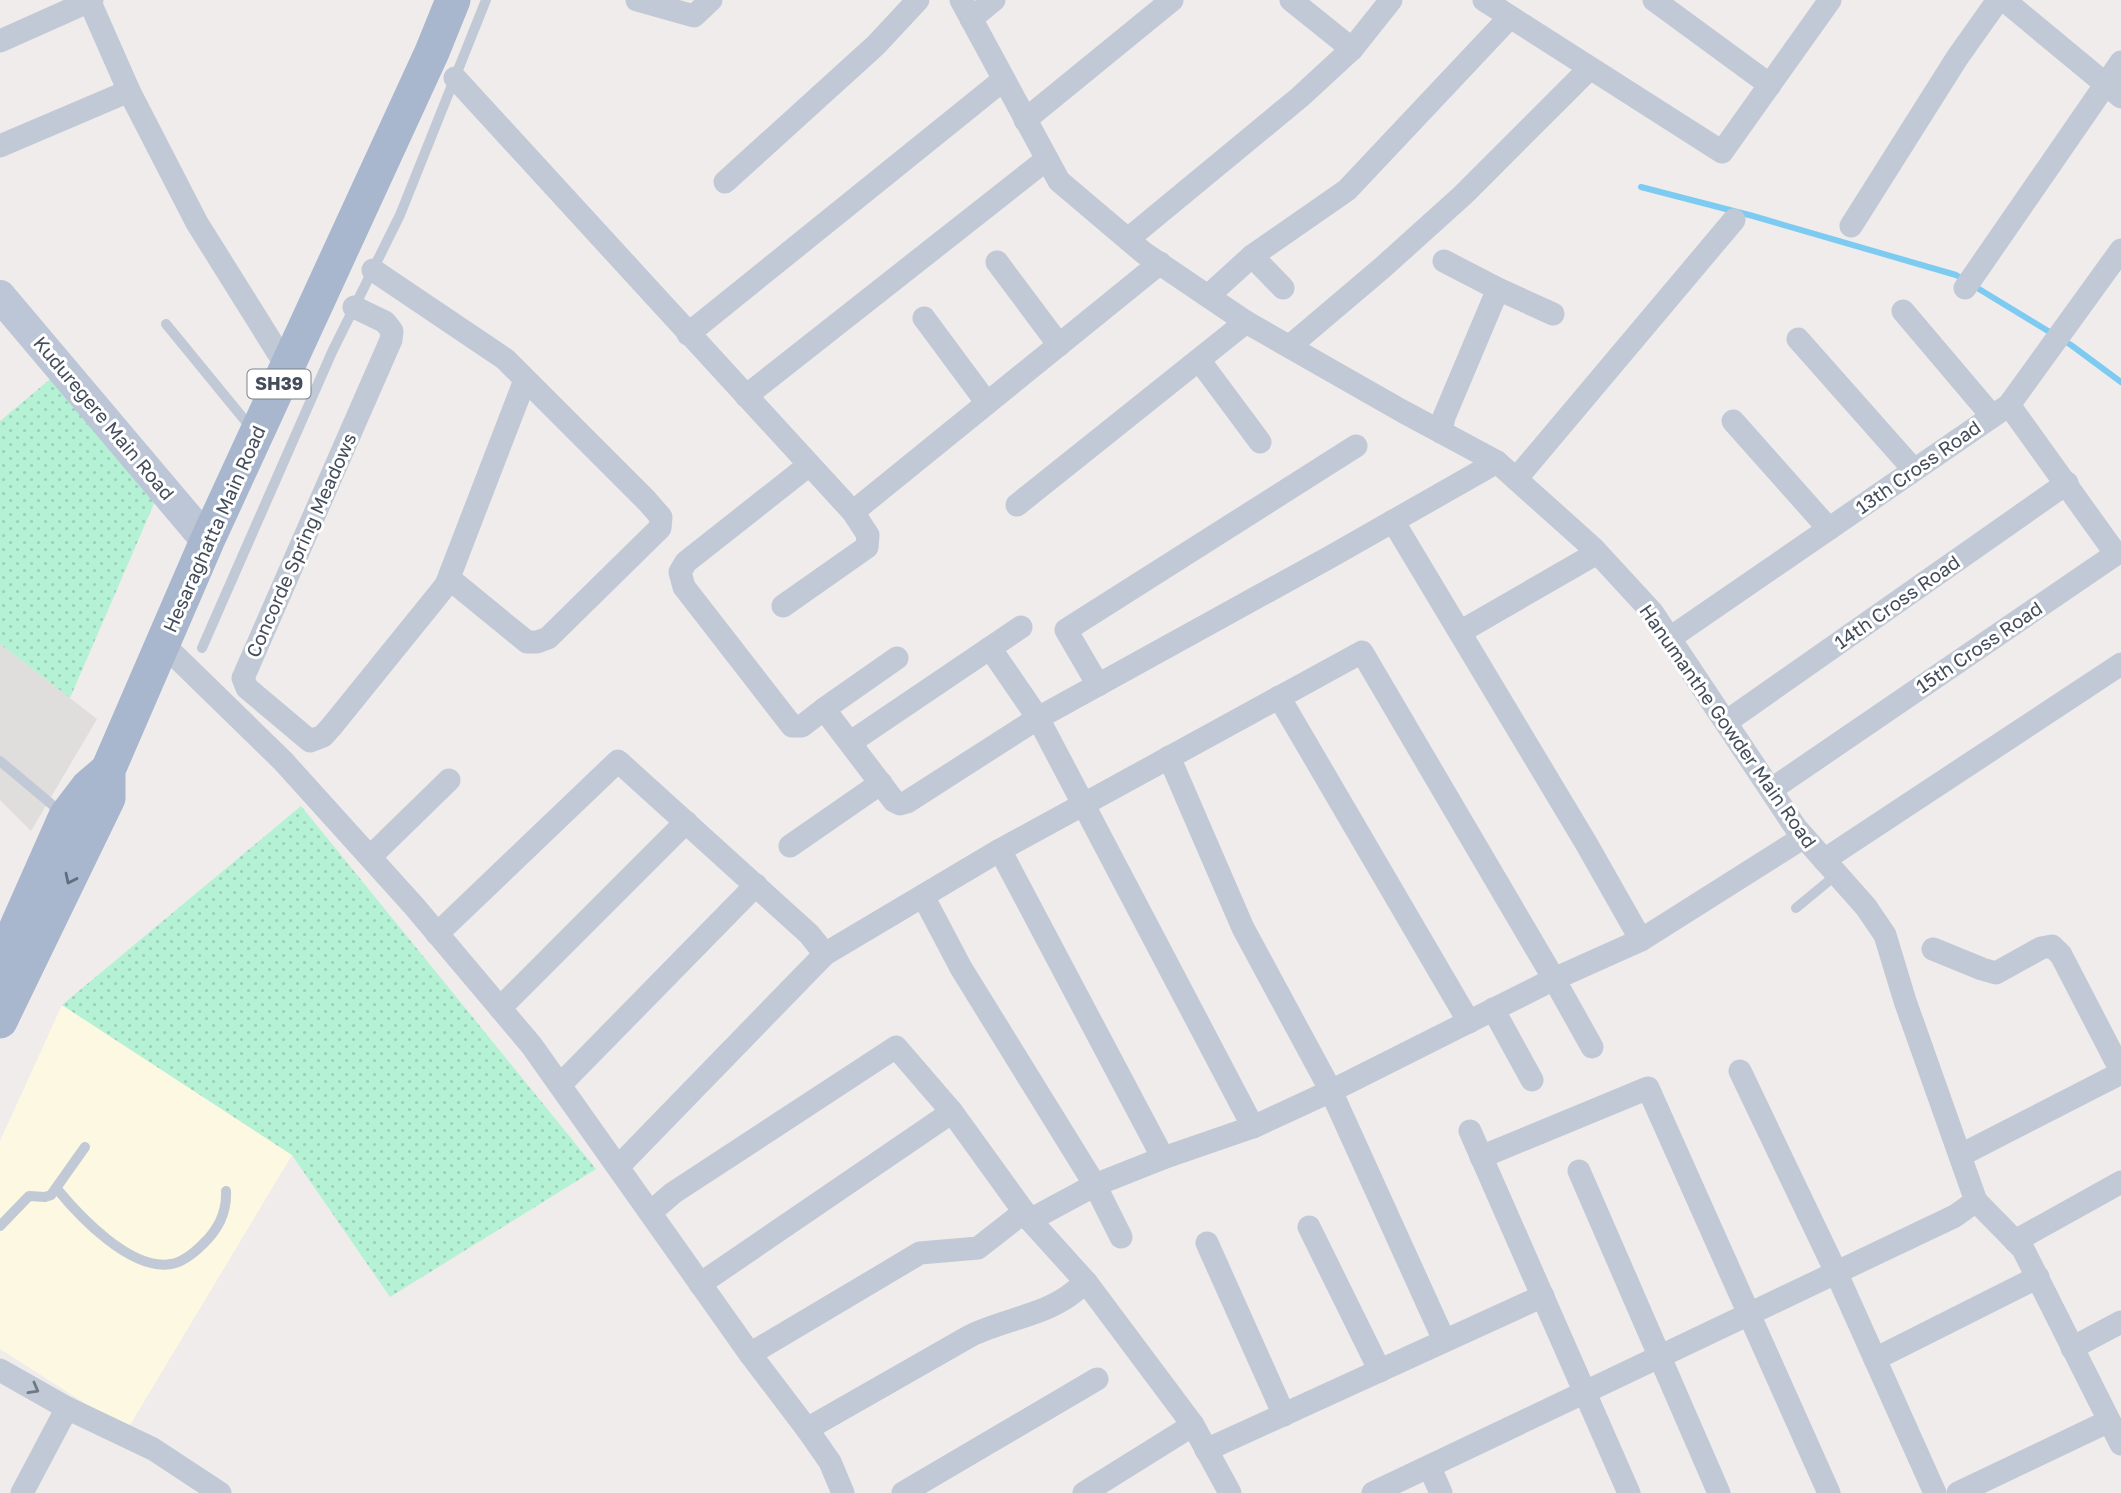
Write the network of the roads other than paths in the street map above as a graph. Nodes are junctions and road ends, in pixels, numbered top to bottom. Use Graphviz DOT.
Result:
graph roads {
  1 [pos="90,0"];
  2 [pos="453,0"];
  3 [pos="486,0"];
  4 [pos="637,0"];
  5 [pos="710,0"];
  6 [pos="918,0"];
  7 [pos="994,0"];
  8 [pos="1172,0"];
  9 [pos="1290,0"];
  10 [pos="1391,0"];
  11 [pos="1484,0"];
  12 [pos="1654,0"];
  13 [pos="1830,0"];
  14 [pos="2001,0"];
  15 [pos="966,10"];
  16 [pos="1510,17"];
  17 [pos="0,41"];
  18 [pos="1352,49"];
  19 [pos="2121,62"];
  20 [pos="1589,69"];
  21 [pos="455,78"];
  22 [pos="1003,80"];
  23 [pos="1770,85"];
  24 [pos="2113,90"];
  25 [pos="129,92"];
  26 [pos="1025,120"];
  27 [pos="0,146"];
  28 [pos="1047,159"];
  29 [pos="725,182"];
  30 [pos="1734,220"];
  31 [pos="1851,226"];
  32 [pos="1128,239"];
  33 [pos="2121,250"];
  34 [pos="1252,256"];
  35 [pos="1444,261"];
  36 [pos="997,262"];
  37 [pos="1160,263"];
  38 [pos="373,270"];
  39 [pos="1283,288"];
  40 [pos="1965,288"];
  41 [pos="1497,289"];
  42 [pos="0,296"];
  43 [pos="1208,296"];
  44 [pos="354,307"];
  45 [pos="1903,311"];
  46 [pos="1553,314"];
  47 [pos="924,318"];
  48 [pos="1246,323"];
  49 [pos="166,324"];
  50 [pos="688,334"];
  51 [pos="1798,339"];
  52 [pos="1059,345"];
  53 [pos="1290,346"];
  54 [pos="1199,360"];
  55 [pos="287,367"];
  56 [pos="525,380"];
  57 [pos="746,397"];
  58 [pos="987,403"];
  59 [pos="2000,410"];
  60 [pos="1733,421"];
  61 [pos="1441,432"];
  62 [pos="256,434"];
  63 [pos="1260,442"];
  64 [pos="1356,446"];
  65 [pos="1497,462"];
  66 [pos="809,465"];
  67 [pos="1914,470"];
  68 [pos="1516,479"];
  69 [pos="2067,483"];
  70 [pos="1017,505"];
  71 [pos="853,512"];
  72 [pos="1393,521"];
  73 [pos="1829,529"];
  74 [pos="207,541"];
  75 [pos="1597,552"];
  76 [pos="446,586"];
  77 [pos="783,606"];
  78 [pos="1021,627"];
  79 [pos="1460,632"];
  80 [pos="1670,638"];
  81 [pos="163,644"];
  82 [pos="202,648"];
  83 [pos="990,648"];
  84 [pos="897,658"];
  85 [pos="2121,664"];
  86 [pos="1098,685"];
  87 [pos="1279,697"];
  88 [pos="824,709"];
  89 [pos="1038,718"];
  90 [pos="1727,722"];
  91 [pos="851,742"];
  92 [pos="1169,757"];
  93 [pos="0,761"];
  94 [pos="449,780"];
  95 [pos="881,783"];
  96 [pos="1772,789"];
  97 [pos="1083,804"];
  98 [pos="685,822"];
  99 [pos="79,824"];
  100 [pos="1804,837"];
  101 [pos="790,846"];
  102 [pos="1000,850"];
  103 [pos="370,857"];
  104 [pos="1830,867"];
  105 [pos="755,885"];
  106 [pos="923,896"];
  107 [pos="1796,908"];
  108 [pos="437,934"];
  109 [pos="1642,940"];
  110 [pos="1933,948"];
  111 [pos="825,954"];
  112 [pos="0,965"];
  113 [pos="1554,979"];
  114 [pos="500,1009"];
  115 [pos="1493,1009"];
  116 [pos="0,1021"];
  117 [pos="1469,1022"];
  118 [pos="1592,1047"];
  119 [pos="1740,1071"];
  120 [pos="2121,1072"];
  121 [pos="1532,1080"];
  122 [pos="560,1085"];
  123 [pos="1331,1091"];
  124 [pos="952,1112"];
  125 [pos="1253,1127"];
  126 [pos="1470,1131"];
  127 [pos="85,1147"];
  128 [pos="1961,1155"];
  129 [pos="1481,1157"];
  130 [pos="1163,1158"];
  131 [pos="618,1167"];
  132 [pos="1579,1171"];
  133 [pos="2121,1182"];
  134 [pos="1095,1185"];
  135 [pos="57,1189"];
  136 [pos="226,1191"];
  137 [pos="1976,1201"];
  138 [pos="651,1212"];
  139 [pos="1027,1216"];
  140 [pos="0,1226"];
  141 [pos="1309,1227"];
  142 [pos="1121,1237"];
  143 [pos="2015,1241"];
  144 [pos="1207,1243"];
  145 [pos="1836,1272"];
  146 [pos="2038,1277"];
  147 [pos="1086,1282"];
  148 [pos="701,1284"];
  149 [pos="1543,1296"];
  150 [pos="1748,1313"];
  151 [pos="2121,1322"];
  152 [pos="1444,1340"];
  153 [pos="2073,1349"];
  154 [pos="750,1354"];
  155 [pos="1659,1356"];
  156 [pos="1875,1359"];
  157 [pos="0,1370"];
  158 [pos="1380,1371"];
  159 [pos="1097,1379"];
  160 [pos="1584,1391"];
  161 [pos="67,1408"];
  162 [pos="1284,1415"];
  163 [pos="2109,1420"];
  164 [pos="1193,1425"];
  165 [pos="807,1429"];
  166 [pos="2121,1444"];
  167 [pos="1206,1450"];
  168 [pos="1430,1468"];
  169 [pos="1116,1485"];
  170 [pos="22,1493"];
  171 [pos="219,1493"];
  172 [pos="843,1493"];
  173 [pos="903,1493"];
  174 [pos="1084,1493"];
  175 [pos="1230,1493"];
  176 [pos="1373,1493"];
  177 [pos="1441,1493"];
  178 [pos="1629,1493"];
  179 [pos="1719,1493"];
  180 [pos="1829,1493"];
  181 [pos="1935,1493"];
  182 [pos="1958,1493"];
  1 -- 17 [label="street"];
  1 -- 25 [label="street"];
  2 -- 55 [label="main road, Hesaraghatta Main Road / SH39"];
  3 -- 21 [label="lane"];
  4 -- 5 [label="street"];
  6 -- 29 [label="street"];
  7 -- 15 [label="street"];
  8 -- 26 [label="street"];
  9 -- 18 [label="street"];
  10 -- 18 [label="street"];
  11 -- 16 [label="street"];
  12 -- 23 [label="street"];
  13 -- 23 [label="street"];
  14 -- 24 [label="street"];
  14 -- 31 [label="street"];
  15 -- 22 [label="street, Hanumanthe Gowder Main Road"];
  16 -- 20 [label="street"];
  16 -- 34 [label="street"];
  18 -- 32 [label="street"];
  19 -- 24 [label="street"];
  20 -- 23 [label="street"];
  20 -- 53 [label="street"];
  21 -- 38 [label="lane"];
  21 -- 50 [label="street"];
  22 -- 26 [label="street, Hanumanthe Gowder Main Road"];
  22 -- 50 [label="street"];
  24 -- 40 [label="street"];
  25 -- 27 [label="street"];
  25 -- 55 [label="street"];
  26 -- 28 [label="street, Hanumanthe Gowder Main Road"];
  28 -- 32 [label="street, Hanumanthe Gowder Main Road"];
  28 -- 57 [label="street"];
  30 -- 68 [label="street"];
  32 -- 37 [label="street, Hanumanthe Gowder Main Road"];
  33 -- 59 [label="street, 13th Cross Road"];
  34 -- 39 [label="street"];
  34 -- 43 [label="street"];
  35 -- 41 [label="street"];
  36 -- 52 [label="street"];
  37 -- 43 [label="street, Hanumanthe Gowder Main Road"];
  37 -- 52 [label="street"];
  38 -- 44 [label="lane"];
  38 -- 56 [label="street"];
  41 -- 46 [label="street"];
  41 -- 61 [label="street"];
  42 -- 74 [label="street, Kuduregere Main Road"];
  43 -- 48 [label="street, Hanumanthe Gowder Main Road"];
  44 -- 76 [label="street, Concorde Spring Meadows"];
  44 -- 82 [label="lane"];
  45 -- 59 [label="street"];
  47 -- 58 [label="street"];
  48 -- 53 [label="street, Hanumanthe Gowder Main Road"];
  48 -- 54 [label="street"];
  49 -- 62 [label="lane"];
  50 -- 57 [label="street"];
  51 -- 67 [label="street"];
  52 -- 58 [label="street"];
  53 -- 61 [label="street, Hanumanthe Gowder Main Road"];
  54 -- 63 [label="street"];
  54 -- 70 [label="street"];
  55 -- 62 [label="main road, Hesaraghatta Main Road / SH39"];
  56 -- 76 [label="street"];
  56 -- 76 [label="street"];
  57 -- 66 [label="street"];
  58 -- 71 [label="street"];
  59 -- 67 [label="street, 13th Cross Road"];
  59 -- 69 [label="street"];
  60 -- 73 [label="street"];
  61 -- 65 [label="street, Hanumanthe Gowder Main Road"];
  62 -- 74 [label="main road, Hesaraghatta Main Road / SH39"];
  64 -- 86 [label="street"];
  65 -- 68 [label="street, Hanumanthe Gowder Main Road"];
  65 -- 72 [label="street"];
  66 -- 71 [label="street"];
  66 -- 88 [label="street"];
  67 -- 73 [label="street, 13th Cross Road"];
  68 -- 75 [label="street, Hanumanthe Gowder Main Road"];
  69 -- 90 [label="street, 14th Cross Road"];
  69 -- 96 [label="street, 15th Cross Road"];
  71 -- 77 [label="street"];
  72 -- 79 [label="street"];
  72 -- 86 [label="street"];
  73 -- 80 [label="street, 13th Cross Road"];
  74 -- 81 [label="main road, Hesaraghatta Main Road / SH39"];
  75 -- 79 [label="street"];
  75 -- 80 [label="street, Hanumanthe Gowder Main Road"];
  78 -- 83 [label="street"];
  79 -- 109 [label="street"];
  80 -- 90 [label="street, Hanumanthe Gowder Main Road"];
  81 -- 99 [label="main road, Hesaraghatta Main Road / SH39"];
  81 -- 103 [label="street"];
  83 -- 89 [label="street"];
  83 -- 91 [label="street"];
  84 -- 88 [label="street"];
  85 -- 104 [label="street"];
  86 -- 89 [label="street"];
  87 -- 92 [label="street"];
  87 -- 113 [label="street"];
  87 -- 117 [label="street"];
  88 -- 91 [label="street"];
  89 -- 95 [label="street"];
  89 -- 97 [label="street"];
  90 -- 96 [label="street, Hanumanthe Gowder Main Road"];
  91 -- 95 [label="street"];
  92 -- 97 [label="street"];
  92 -- 123 [label="street"];
  93 -- 99 [label="lane"];
  94 -- 103 [label="street"];
  95 -- 101 [label="street"];
  96 -- 100 [label="street, Hanumanthe Gowder Main Road"];
  97 -- 102 [label="street"];
  97 -- 125 [label="street"];
  98 -- 105 [label="street"];
  98 -- 108 [label="street"];
  98 -- 114 [label="street"];
  99 -- 112 [label="main road"];
  99 -- 116 [label="main road, one-way"];
  100 -- 104 [label="street, Hanumanthe Gowder Main Road"];
  100 -- 109 [label="street"];
  102 -- 106 [label="street"];
  102 -- 130 [label="street"];
  103 -- 108 [label="street"];
  104 -- 107 [label="lane"];
  104 -- 128 [label="street, Hanumanthe Gowder Main Road"];
  105 -- 111 [label="street"];
  105 -- 122 [label="street"];
  106 -- 111 [label="street"];
  106 -- 134 [label="street"];
  108 -- 114 [label="street"];
  109 -- 113 [label="street"];
  110 -- 120 [label="street"];
  111 -- 131 [label="street"];
  113 -- 115 [label="street"];
  113 -- 118 [label="street"];
  114 -- 122 [label="street"];
  115 -- 117 [label="street"];
  115 -- 121 [label="street"];
  117 -- 123 [label="street"];
  119 -- 145 [label="street"];
  120 -- 128 [label="street"];
  122 -- 131 [label="street"];
  123 -- 125 [label="street"];
  123 -- 152 [label="street"];
  124 -- 138 [label="street"];
  124 -- 139 [label="street"];
  124 -- 148 [label="street"];
  125 -- 130 [label="street"];
  126 -- 129 [label="street"];
  127 -- 135 [label="lane"];
  128 -- 137 [label="street, Hanumanthe Gowder Main Road"];
  129 -- 149 [label="street"];
  129 -- 150 [label="street"];
  130 -- 134 [label="street"];
  131 -- 138 [label="street"];
  132 -- 155 [label="street"];
  133 -- 143 [label="street"];
  134 -- 139 [label="street"];
  134 -- 142 [label="street"];
  135 -- 136 [label="lane"];
  135 -- 140 [label="lane"];
  137 -- 143 [label="street, Hanumanthe Gowder Main Road"];
  137 -- 145 [label="street"];
  138 -- 148 [label="street"];
  139 -- 147 [label="street"];
  139 -- 154 [label="street"];
  141 -- 158 [label="street"];
  143 -- 146 [label="street, Hanumanthe Gowder Main Road"];
  144 -- 162 [label="street"];
  145 -- 150 [label="street"];
  145 -- 156 [label="street"];
  146 -- 153 [label="street, Hanumanthe Gowder Main Road"];
  146 -- 156 [label="street"];
  147 -- 164 [label="street"];
  147 -- 165 [label="street"];
  148 -- 154 [label="street"];
  149 -- 152 [label="street"];
  149 -- 160 [label="street"];
  150 -- 155 [label="street"];
  150 -- 180 [label="street"];
  151 -- 153 [label="street"];
  152 -- 158 [label="street"];
  153 -- 163 [label="street, Hanumanthe Gowder Main Road"];
  154 -- 165 [label="street"];
  155 -- 160 [label="street"];
  155 -- 179 [label="street"];
  156 -- 181 [label="street"];
  157 -- 161 [label="street, one-way"];
  158 -- 162 [label="street"];
  159 -- 173 [label="street"];
  160 -- 168 [label="street"];
  160 -- 178 [label="street"];
  161 -- 170 [label="street"];
  161 -- 171 [label="street"];
  162 -- 167 [label="street"];
  163 -- 166 [label="street, Hanumanthe Gowder Main Road"];
  163 -- 182 [label="street"];
  164 -- 167 [label="street"];
  164 -- 169 [label="street"];
  165 -- 172 [label="street"];
  167 -- 175 [label="street"];
  168 -- 176 [label="street"];
  168 -- 177 [label="street"];
  169 -- 174 [label="street"];
}
